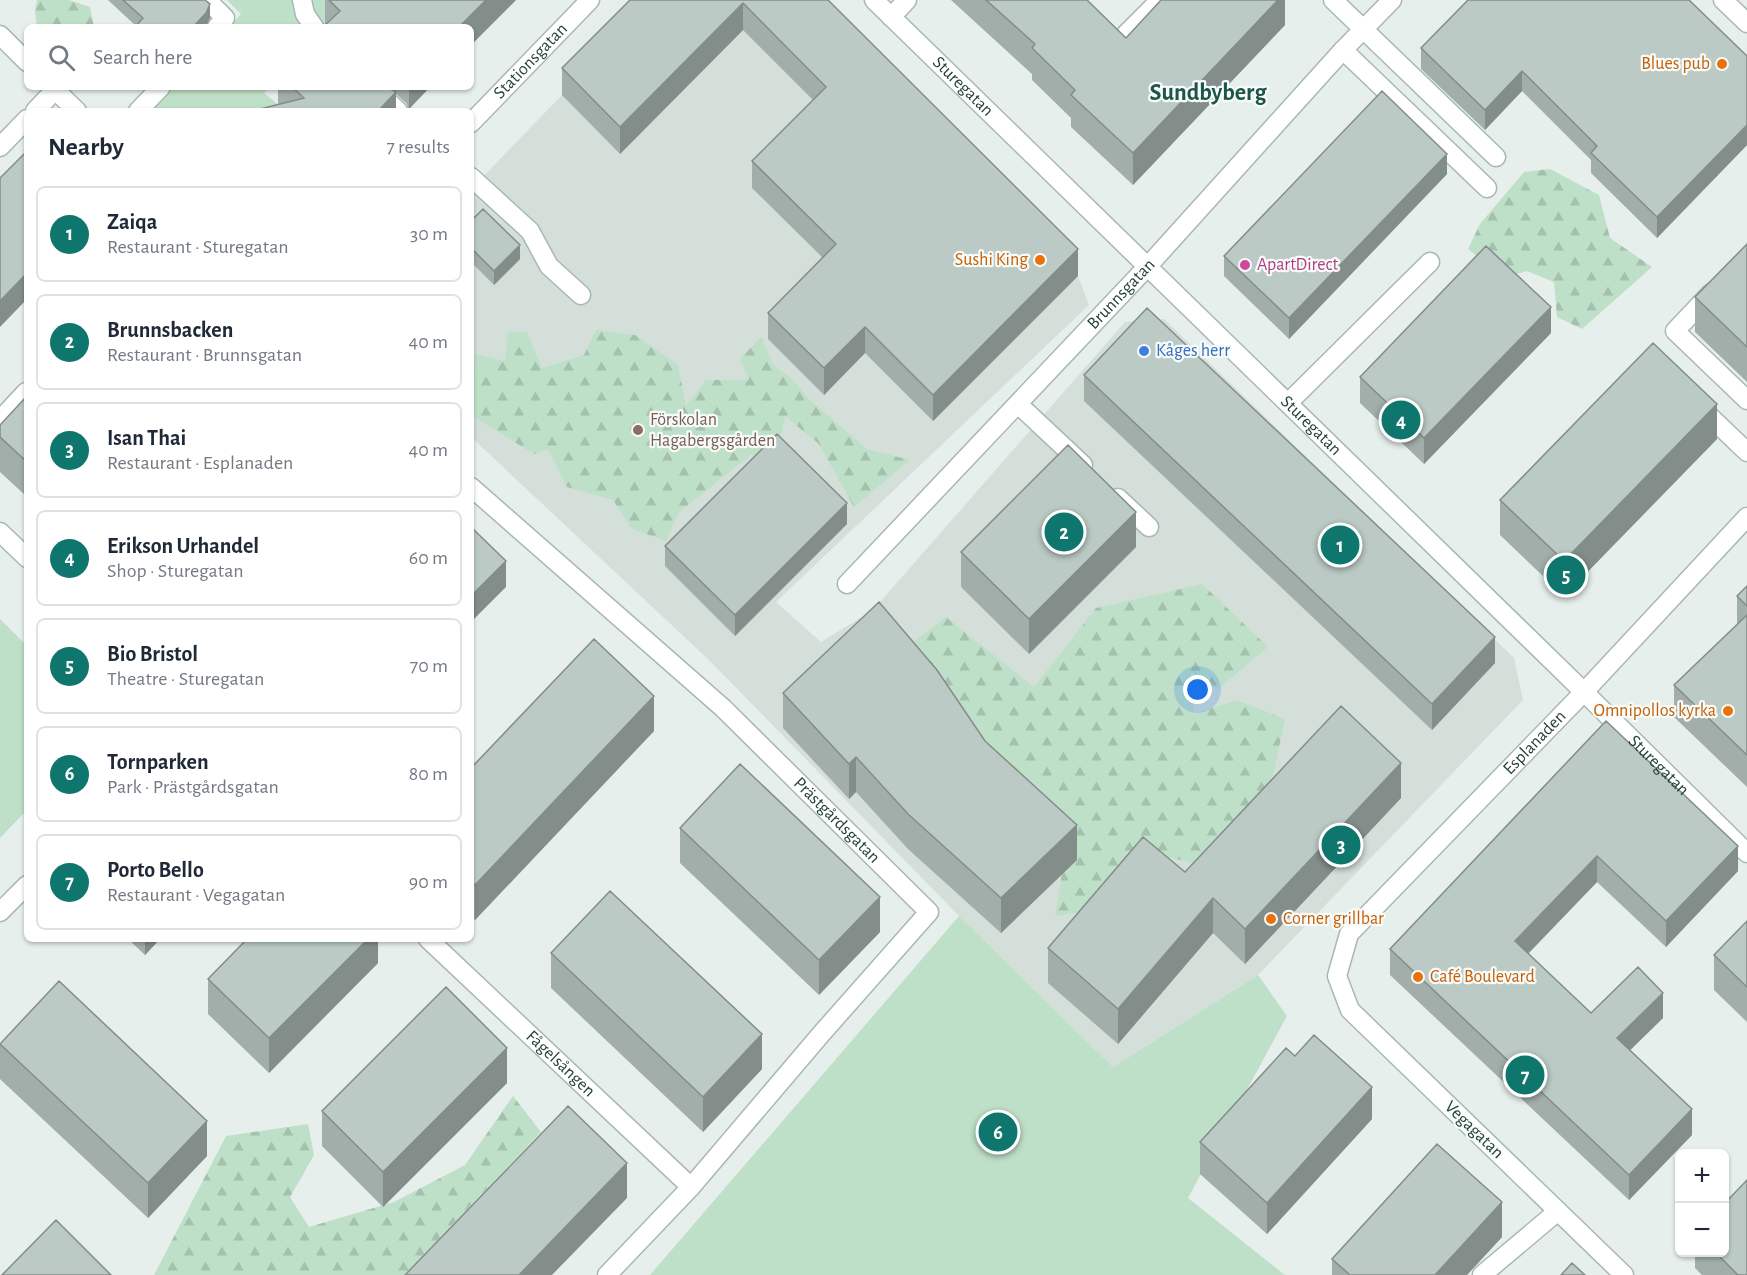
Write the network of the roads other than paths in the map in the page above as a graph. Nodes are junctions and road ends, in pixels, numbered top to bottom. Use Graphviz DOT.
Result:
graph roads {
  1 [pos="207,0"];
  2 [pos="302,0"];
  3 [pos="590,0"];
  4 [pos="874,0"];
  5 [pos="907,0"];
  6 [pos="1160,0"];
  7 [pos="1333,0"];
  8 [pos="1392,0"];
  9 [pos="1723,0"];
  10 [pos="891,17"];
  11 [pos="1747,23"];
  12 [pos="220,24"];
  13 [pos="312,24"];
  14 [pos="1364,29"];
  15 [pos="1126,34"];
  16 [pos="0,35"];
  17 [pos="1343,50"];
  18 [pos="24,59"];
  19 [pos="52,90"];
  20 [pos="56,90"];
  21 [pos="158,90"];
  22 [pos="376,90"];
  23 [pos="37,108"];
  24 [pos="74,108"];
  25 [pos="141,108"];
  26 [pos="395,108"];
  27 [pos="474,120"];
  28 [pos="24,122"];
  29 [pos="0,147"];
  30 [pos="1497,157"];
  31 [pos="474,180"];
  32 [pos="1487,188"];
  33 [pos="1430,262"];
  34 [pos="1148,267"];
  35 [pos="1721,282"];
  36 [pos="581,295"];
  37 [pos="24,394"];
  38 [pos="1690,398"];
  39 [pos="1747,400"];
  40 [pos="1288,403"];
  41 [pos="1019,405"];
  42 [pos="0,420"];
  43 [pos="1747,452"];
  44 [pos="474,490"];
  45 [pos="1747,516"];
  46 [pos="1149,527"];
  47 [pos="0,532"];
  48 [pos="24,555"];
  49 [pos="848,584"];
  50 [pos="1584,692"];
  51 [pos="1747,853"];
  52 [pos="24,888"];
  53 [pos="0,912"];
  54 [pos="431,942"];
  55 [pos="1337,976"];
  56 [pos="691,1187"];
  57 [pos="1558,1211"];
  58 [pos="607,1275"];
  59 [pos="1482,1275"];
  60 [pos="1624,1275"];
  1 -- 12 [label="street"];
  2 -- 13 [label="street"];
  3 -- 27 [label="street, Stationsgatan"];
  4 -- 10 [label="street, Sturegatan"];
  5 -- 10 [label="street"];
  6 -- 15 [label="street"];
  7 -- 14 [label="street"];
  8 -- 14 [label="street, Brunnsgatan"];
  9 -- 11 [label="street"];
  10 -- 34 [label="street, Sturegatan"];
  14 -- 17 [label="street, Brunnsgatan"];
  14 -- 30 [label="street"];
  16 -- 18 [label="street"];
  17 -- 32 [label="street"];
  17 -- 34 [label="street, Brunnsgatan"];
  19 -- 23 [label="street"];
  20 -- 24 [label="street"];
  21 -- 25 [label="street"];
  22 -- 26 [label="street"];
  28 -- 29 [label="street"];
  31 -- 36 [label="street"];
  33 -- 40 [label="street"];
  34 -- 40 [label="street, Sturegatan"];
  34 -- 41 [label="street, Brunnsgatan"];
  35 -- 39 [label="street"];
  37 -- 42 [label="street"];
  38 -- 43 [label="street"];
  40 -- 50 [label="street, Sturegatan"];
  41 -- 46 [label="street"];
  41 -- 49 [label="street, Brunnsgatan"];
  44 -- 56 [label="street, Prästgårdsgatan"];
  45 -- 50 [label="street, Esplanaden"];
  47 -- 48 [label="street"];
  50 -- 51 [label="street, Sturegatan"];
  50 -- 55 [label="street, Esplanaden"];
  52 -- 53 [label="street"];
  54 -- 56 [label="street, Fågelsången"];
  55 -- 57 [label="street, Vegagatan"];
  56 -- 58 [label="street, Prästgårdsgatan"];
  57 -- 59 [label="street"];
  57 -- 60 [label="street, Vegagatan"];
}
